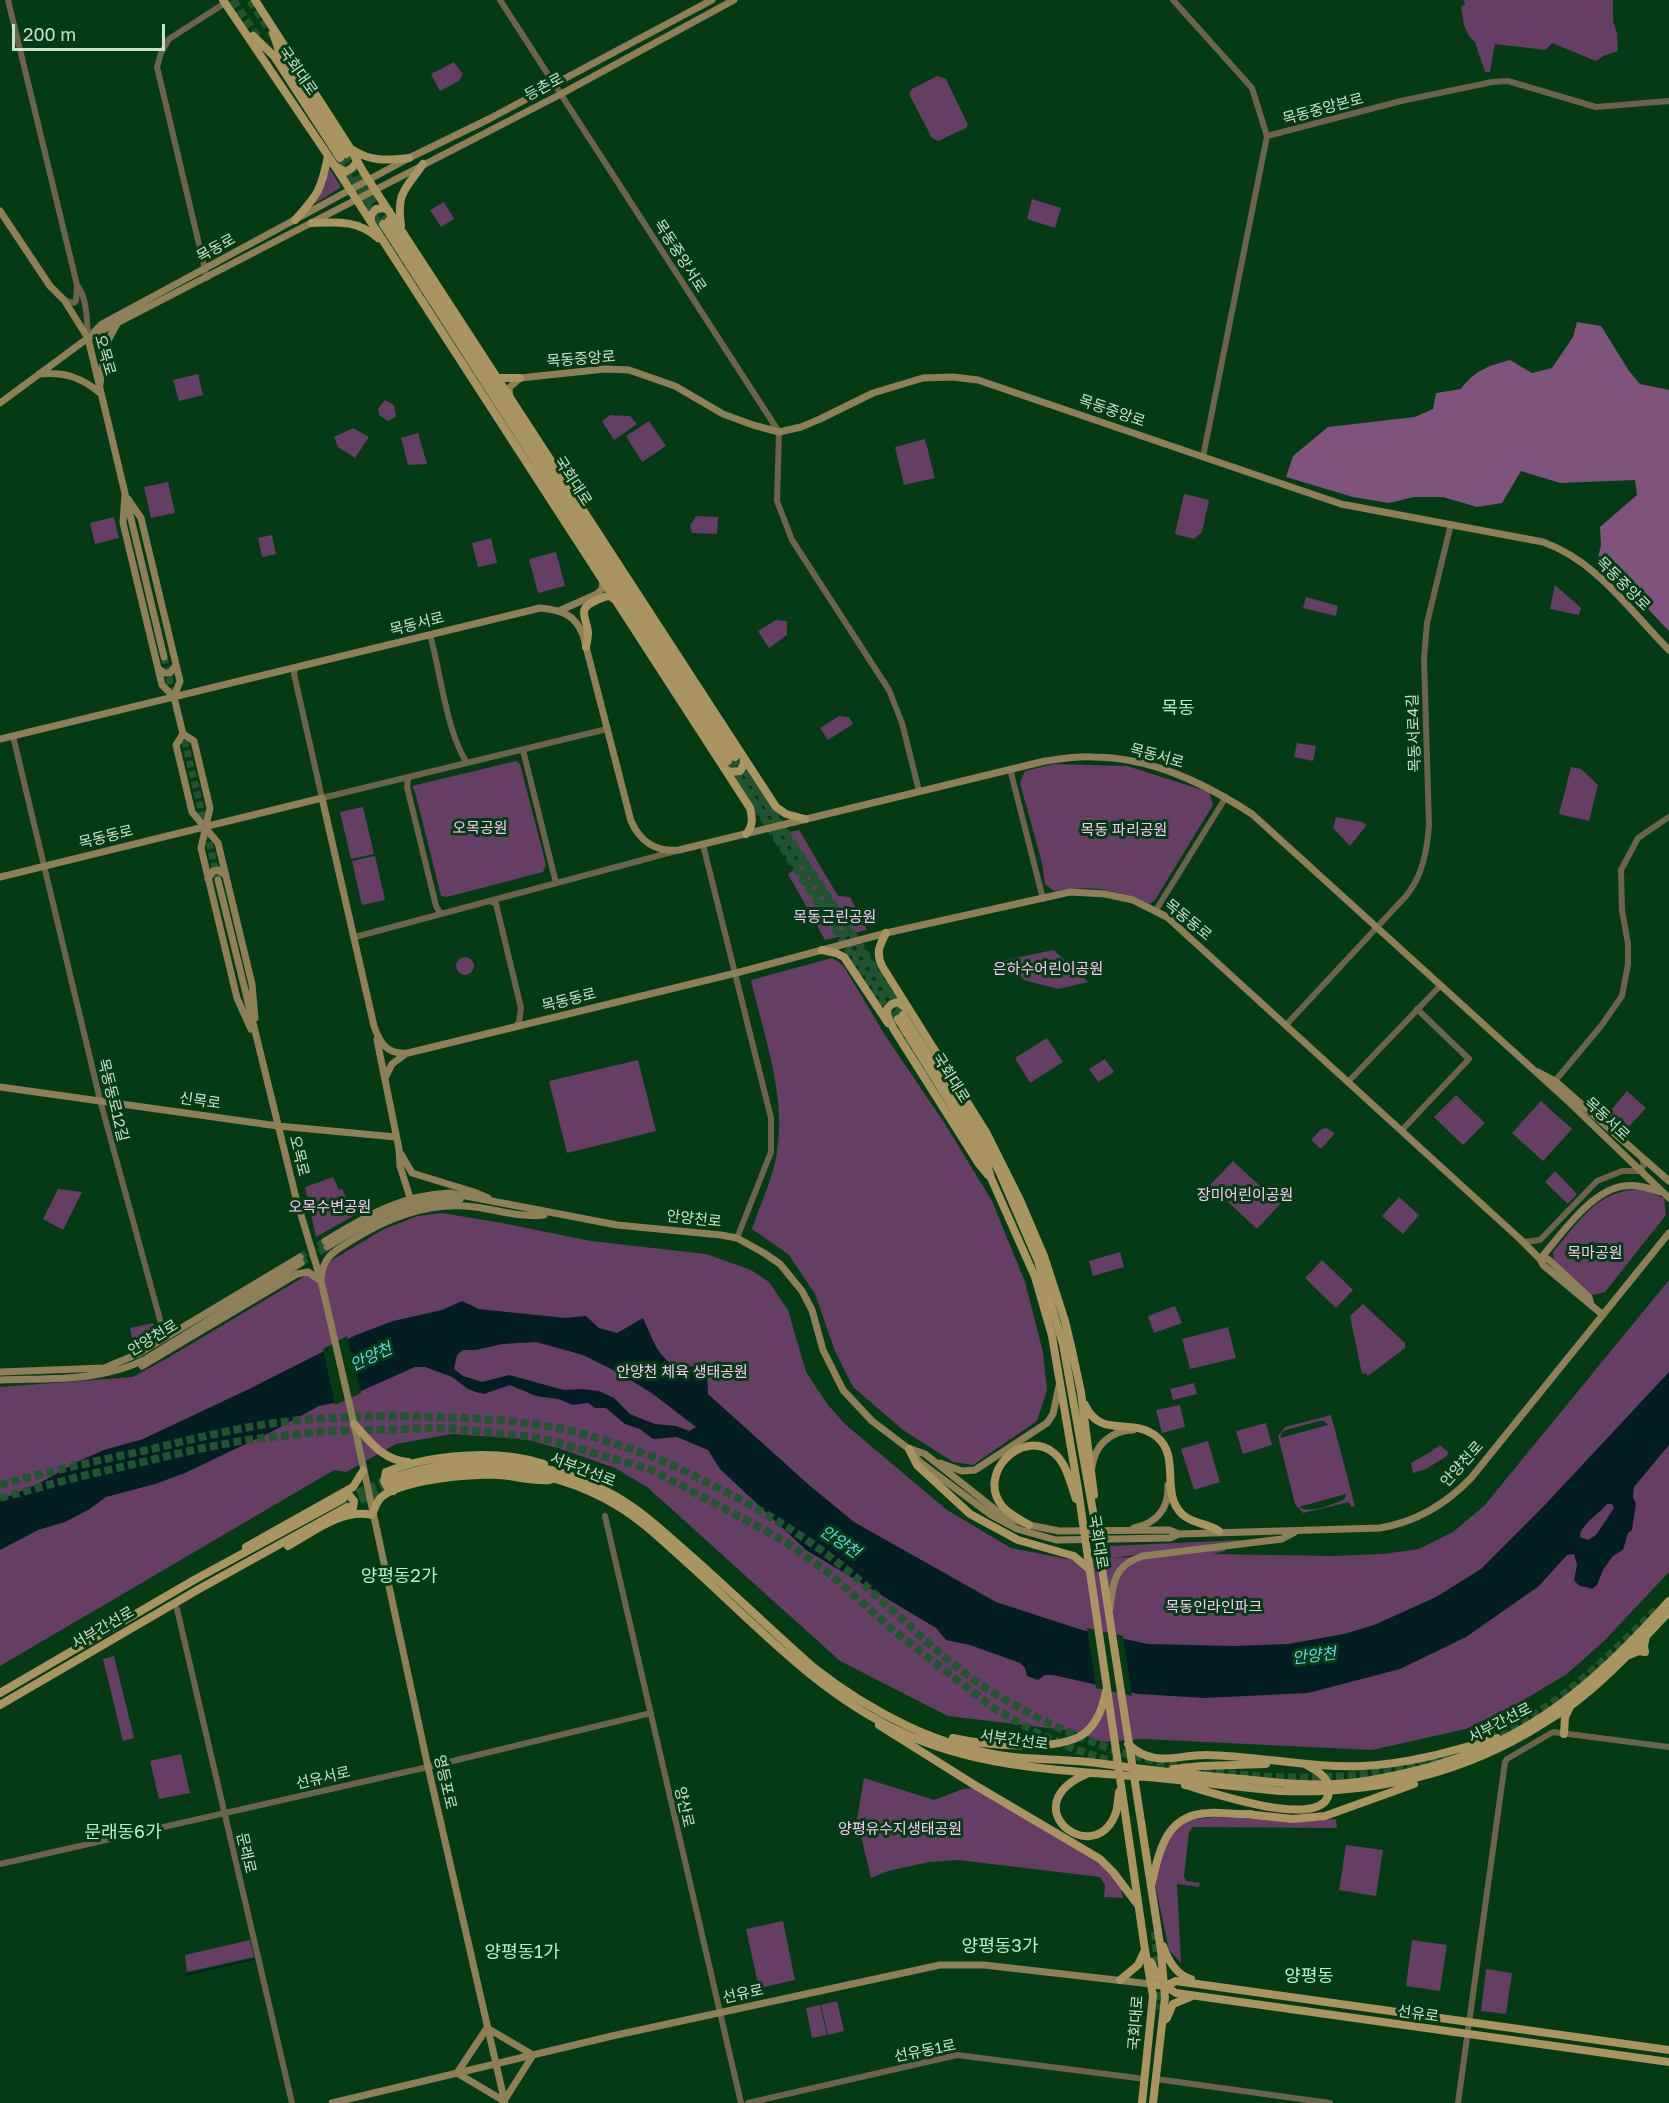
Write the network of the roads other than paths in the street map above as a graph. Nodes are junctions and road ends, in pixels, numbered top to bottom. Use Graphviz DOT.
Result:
graph roads {
  1 [pos="9,0"];
  2 [pos="255,0"];
  3 [pos="500,0"];
  4 [pos="712,0"];
  5 [pos="734,0"];
  6 [pos="1173,0"];
  7 [pos="224,3"];
  8 [pos="554,84"];
  9 [pos="561,94"];
  10 [pos="1669,101"];
  11 [pos="1267,136"];
  12 [pos="345,153"];
  13 [pos="328,156"];
  14 [pos="409,159"];
  15 [pos="357,160"];
  16 [pos="423,164"];
  17 [pos="334,166"];
  18 [pos="369,180"];
  19 [pos="360,185"];
  20 [pos="375,189"];
  21 [pos="351,191"];
  22 [pos="365,194"];
  23 [pos="356,199"];
  24 [pos="0,211"];
  25 [pos="389,211"];
  26 [pos="295,220"];
  27 [pos="386,222"];
  28 [pos="312,223"];
  29 [pos="371,223"];
  30 [pos="401,230"];
  31 [pos="386,245"];
  32 [pos="206,274"];
  33 [pos="77,285"];
  34 [pos="64,300"];
  35 [pos="119,321"];
  36 [pos="88,338"];
  37 [pos="39,374"];
  38 [pos="498,378"];
  39 [pos="520,378"];
  40 [pos="100,390"];
  41 [pos="510,398"];
  42 [pos="0,403"];
  43 [pos="779,432"];
  44 [pos="1203,457"];
  45 [pos="125,494"];
  46 [pos="1451,524"];
  47 [pos="603,582"];
  48 [pos="616,602"];
  49 [pos="558,609"];
  50 [pos="430,635"];
  51 [pos="586,647"];
  52 [pos="1669,650"];
  53 [pos="164,657"];
  54 [pos="176,665"];
  55 [pos="157,667"];
  56 [pos="296,667"];
  57 [pos="174,697"];
  58 [pos="607,729"];
  59 [pos="183,734"];
  60 [pos="13,736"];
  61 [pos="0,739"];
  62 [pos="523,750"];
  63 [pos="744,759"];
  64 [pos="729,762"];
  65 [pos="467,763"];
  66 [pos="1010,769"];
  67 [pos="408,777"];
  68 [pos="919,791"];
  69 [pos="1226,797"];
  70 [pos="322,798"];
  71 [pos="1669,817"];
  72 [pos="805,819"];
  73 [pos="205,827"];
  74 [pos="746,834"];
  75 [pos="703,845"];
  76 [pos="680,850"];
  77 [pos="44,866"];
  78 [pos="0,877"];
  79 [pos="226,877"];
  80 [pos="208,879"];
  81 [pos="218,880"];
  82 [pos="556,883"];
  83 [pos="1043,899"];
  84 [pos="488,901"];
  85 [pos="1156,910"];
  86 [pos="441,914"];
  87 [pos="1378,928"];
  88 [pos="886,933"];
  89 [pos="355,937"];
  90 [pos="822,950"];
  91 [pos="736,973"];
  92 [pos="1440,986"];
  93 [pos="1417,1010"];
  94 [pos="904,1016"];
  95 [pos="373,1023"];
  96 [pos="1286,1025"];
  97 [pos="515,1027"];
  98 [pos="893,1028"];
  99 [pos="258,1045"];
  100 [pos="408,1053"];
  101 [pos="1530,1069"];
  102 [pos="385,1080"];
  103 [pos="1555,1081"];
  104 [pos="1348,1082"];
  105 [pos="0,1087"];
  106 [pos="100,1100"];
  107 [pos="278,1126"];
  108 [pos="1402,1130"];
  109 [pos="396,1137"];
  110 [pos="399,1149"];
  111 [pos="1642,1158"];
  112 [pos="991,1178"];
  113 [pos="1669,1181"];
  114 [pos="1663,1192"];
  115 [pos="1669,1198"];
  116 [pos="411,1201"];
  117 [pos="501,1204"];
  118 [pos="552,1214"];
  119 [pos="1669,1233"];
  120 [pos="737,1238"];
  121 [pos="1524,1242"];
  122 [pos="326,1244"];
  123 [pos="1540,1258"];
  124 [pos="321,1281"];
  125 [pos="1603,1315"];
  126 [pos="165,1338"];
  127 [pos="0,1372"];
  128 [pos="113,1373"];
  129 [pos="0,1380"];
  130 [pos="1060,1380"];
  131 [pos="1081,1392"];
  132 [pos="354,1424"];
  133 [pos="909,1449"];
  134 [pos="422,1461"];
  135 [pos="936,1462"];
  136 [pos="363,1469"];
  137 [pos="1092,1470"];
  138 [pos="561,1476"];
  139 [pos="391,1485"];
  140 [pos="339,1497"];
  141 [pos="347,1507"];
  142 [pos="1080,1512"];
  143 [pos="372,1515"];
  144 [pos="344,1516"];
  145 [pos="605,1516"];
  146 [pos="1094,1517"];
  147 [pos="1029,1525"];
  148 [pos="1123,1530"];
  149 [pos="1219,1531"];
  150 [pos="1297,1531"];
  151 [pos="1179,1534"];
  152 [pos="1089,1569"];
  153 [pos="199,1589"];
  154 [pos="1669,1601"];
  155 [pos="177,1609"];
  156 [pos="1669,1612"];
  157 [pos="1110,1614"];
  158 [pos="1107,1681"];
  159 [pos="0,1693"];
  160 [pos="1,1705"];
  161 [pos="1570,1707"];
  162 [pos="651,1713"];
  163 [pos="864,1713"];
  164 [pos="913,1728"];
  165 [pos="1516,1732"];
  166 [pos="1564,1734"];
  167 [pos="1127,1740"];
  168 [pos="1669,1746"];
  169 [pos="1291,1763"];
  170 [pos="1304,1763"];
  171 [pos="428,1767"];
  172 [pos="1091,1773"];
  173 [pos="1437,1773"];
  174 [pos="1159,1775"];
  175 [pos="1120,1776"];
  176 [pos="1293,1809"];
  177 [pos="224,1813"];
  178 [pos="1246,1815"];
  179 [pos="0,1864"];
  180 [pos="1151,1886"];
  181 [pos="1138,1907"];
  182 [pos="1158,1933"];
  183 [pos="1143,1940"];
  184 [pos="1145,1950"];
  185 [pos="1120,1980"];
  186 [pos="1151,1984"];
  187 [pos="1165,1986"];
  188 [pos="1212,1987"];
  189 [pos="1193,1996"];
  190 [pos="1153,2011"];
  191 [pos="1163,2012"];
  192 [pos="720,2013"];
  193 [pos="1162,2022"];
  194 [pos="1468,2022"];
  195 [pos="487,2028"];
  196 [pos="1467,2034"];
  197 [pos="1669,2050"];
  198 [pos="533,2055"];
  199 [pos="1669,2062"];
  200 [pos="495,2064"];
  201 [pos="457,2073"];
  202 [pos="1145,2079"];
  203 [pos="1156,2079"];
  204 [pos="504,2102"];
  205 [pos="292,2103"];
  206 [pos="332,2103"];
  207 [pos="741,2103"];
  208 [pos="748,2103"];
  209 [pos="1142,2103"];
  210 [pos="1153,2103"];
  211 [pos="1330,2103"];
  212 [pos="1458,2103"];
  1 -- 33 [label="street"];
  2 -- 12 [label="main road, 국회대로"];
  3 -- 8 [label="street, 목동중앙서로"];
  4 -- 8 [label="main road, 등촌로"];
  5 -- 9 [label="main road, 등촌로"];
  6 -- 11 [label="street"];
  7 -- 12 [label="main road, 국회대로"];
  7 -- 13 [label="main road"];
  7 -- 32 [label="street"];
  8 -- 9 [label="street, 목동중앙서로"];
  8 -- 14 [label="main road, 등촌로"];
  9 -- 16 [label="main road, 등촌로"];
  9 -- 43 [label="street, 목동중앙서로"];
  10 -- 11 [label="street, 목동중앙본로"];
  11 -- 44 [label="street, 목동중앙본로"];
  12 -- 14 [label="main road"];
  12 -- 15 [label="main road"];
  13 -- 17 [label="main road"];
  13 -- 26 [label="main road"];
  14 -- 18 [label="main road, 등촌로"];
  15 -- 17 [label="main road"];
  15 -- 18 [label="main road"];
  16 -- 20 [label="main road, 등촌로"];
  16 -- 30 [label="main road"];
  17 -- 21 [label="main road"];
  18 -- 19 [label="main road, 등촌로"];
  18 -- 20 [label="main road"];
  19 -- 21 [label="main road, 목동로"];
  20 -- 22 [label="main road, 등촌로"];
  20 -- 25 [label="main road"];
  21 -- 23 [label="main road"];
  21 -- 26 [label="main road, 목동로"];
  22 -- 23 [label="main road, 목동로"];
  23 -- 28 [label="main road, 목동로"];
  23 -- 29 [label="main road"];
  24 -- 34 [label="main road, 오목로"];
  25 -- 29 [label="main road"];
  25 -- 30 [label="main road"];
  26 -- 32 [label="main road, 목동로"];
  27 -- 64 [label="main road, 국회대로"];
  28 -- 31 [label="main road"];
  28 -- 32 [label="main road, 목동로"];
  29 -- 31 [label="main road"];
  30 -- 38 [label="main road"];
  31 -- 47 [label="main road"];
  32 -- 35 [label="main road, 목동로"];
  32 -- 36 [label="main road, 목동로"];
  33 -- 34 [label="street"];
  33 -- 36 [label="street"];
  34 -- 36 [label="main road, 오목로"];
  35 -- 36 [label="main road, 목동로"];
  35 -- 40 [label="main road"];
  36 -- 37 [label="main road, 목동로"];
  36 -- 40 [label="main road, 오목로"];
  37 -- 40 [label="main road"];
  37 -- 42 [label="main road, 목동로"];
  38 -- 39 [label="main road"];
  38 -- 41 [label="main road"];
  39 -- 41 [label="main road"];
  39 -- 43 [label="main road, 목동중앙로"];
  40 -- 45 [label="main road, 오목로"];
  41 -- 63 [label="main road"];
  43 -- 44 [label="main road, 목동중앙로"];
  43 -- 68 [label="street"];
  44 -- 46 [label="main road, 목동중앙로"];
  45 -- 53 [label="main road, 오목로"];
  45 -- 54 [label="main road, 오목로"];
  45 -- 55 [label="main road, 오목로"];
  46 -- 52 [label="main road, 목동중앙로"];
  46 -- 87 [label="street, 목동서로4길"];
  47 -- 48 [label="main road"];
  47 -- 49 [label="main road"];
  48 -- 51 [label="main road"];
  48 -- 64 [label="main road"];
  49 -- 50 [label="main road, 목동서로"];
  49 -- 51 [label="main road, 목동서로"];
  50 -- 56 [label="main road, 목동서로"];
  50 -- 65 [label="street"];
  51 -- 58 [label="main road, 목동서로"];
  54 -- 55 [label="main road"];
  54 -- 57 [label="main road, 오목로"];
  55 -- 57 [label="main road, 오목로"];
  56 -- 57 [label="main road, 목동서로"];
  56 -- 70 [label="street"];
  57 -- 59 [label="main road, 오목로"];
  57 -- 60 [label="main road, 목동서로"];
  58 -- 62 [label="street, 목동동로"];
  58 -- 76 [label="main road, 목동서로"];
  59 -- 73 [label="main road, 오목로"];
  59 -- 73 [label="main road, 오목로"];
  60 -- 61 [label="main road, 목동서로"];
  60 -- 77 [label="street, 목동동로12길"];
  62 -- 65 [label="street, 목동동로"];
  62 -- 82 [label="street"];
  63 -- 64 [label="main road"];
  63 -- 72 [label="main road"];
  64 -- 74 [label="main road"];
  65 -- 67 [label="street, 목동동로"];
  66 -- 68 [label="main road, 목동서로"];
  66 -- 69 [label="main road, 목동서로"];
  66 -- 83 [label="street"];
  67 -- 70 [label="street, 목동동로"];
  67 -- 86 [label="street"];
  68 -- 72 [label="main road, 목동서로"];
  69 -- 85 [label="street"];
  69 -- 87 [label="main road, 목동서로"];
  70 -- 73 [label="main road, 목동동로"];
  70 -- 89 [label="main road"];
  71 -- 103 [label="street"];
  72 -- 74 [label="main road, 목동서로"];
  73 -- 77 [label="main road, 목동동로"];
  73 -- 79 [label="main road, 오목로"];
  73 -- 80 [label="main road, 오목로"];
  74 -- 75 [label="main road, 목동서로"];
  75 -- 76 [label="main road, 목동서로"];
  75 -- 91 [label="street"];
  76 -- 82 [label="street, 목동서로"];
  77 -- 78 [label="main road, 목동동로"];
  77 -- 106 [label="street, 목동동로12길"];
  79 -- 80 [label="main road"];
  79 -- 99 [label="main road, 오목로"];
  80 -- 99 [label="main road, 오목로"];
  81 -- 99 [label="main road, 오목로"];
  82 -- 84 [label="street, 목동서로"];
  83 -- 85 [label="main road, 목동동로"];
  83 -- 88 [label="main road, 목동동로"];
  84 -- 86 [label="street, 목동서로"];
  84 -- 97 [label="street"];
  85 -- 96 [label="main road, 목동동로"];
  86 -- 89 [label="street, 목동서로"];
  87 -- 92 [label="main road, 목동서로"];
  87 -- 96 [label="street, 목동서로4길"];
  88 -- 90 [label="main road, 목동동로"];
  88 -- 94 [label="main road"];
  89 -- 95 [label="main road"];
  90 -- 91 [label="main road, 목동동로"];
  90 -- 98 [label="main road"];
  91 -- 97 [label="main road, 목동동로"];
  91 -- 120 [label="street"];
  92 -- 93 [label="street"];
  92 -- 101 [label="main road, 목동서로"];
  93 -- 104 [label="street"];
  93 -- 108 [label="street"];
  94 -- 98 [label="main road"];
  94 -- 112 [label="main road, 국회대로"];
  94 -- 131 [label="main road"];
  94 -- 146 [label="main road, 국회대로"];
  95 -- 100 [label="main road"];
  95 -- 102 [label="main road"];
  96 -- 104 [label="main road, 목동동로"];
  97 -- 100 [label="main road, 목동동로"];
  98 -- 112 [label="main road"];
  99 -- 107 [label="main road, 오목로"];
  100 -- 102 [label="main road, 목동동로"];
  101 -- 103 [label="main road, 목동서로"];
  101 -- 114 [label="main road, 목동서로"];
  102 -- 109 [label="main road"];
  103 -- 111 [label="main road, 목동서로"];
  104 -- 108 [label="main road, 목동동로"];
  105 -- 106 [label="main road, 신목로"];
  106 -- 107 [label="main road, 신목로"];
  106 -- 126 [label="street, 목동동로12길"];
  107 -- 109 [label="main road, 신목로"];
  107 -- 124 [label="main road, 오목로"];
  108 -- 121 [label="main road, 목동동로"];
  109 -- 110 [label="main road"];
  110 -- 116 [label="main road"];
  110 -- 117 [label="main road"];
  111 -- 113 [label="main road, 목동서로"];
  111 -- 121 [label="street"];
  112 -- 130 [label="main road, 국회대로"];
  114 -- 115 [label="main road, 목동서로"];
  114 -- 123 [label="main road"];
  116 -- 117 [label="main road, 안양천로"];
  116 -- 122 [label="main road, 안양천로"];
  117 -- 118 [label="main road, 안양천로"];
  118 -- 120 [label="main road, 안양천로"];
  118 -- 124 [label="main road"];
  119 -- 125 [label="main road, 안양천로"];
  120 -- 133 [label="main road, 안양천로"];
  121 -- 123 [label="main road, 목동동로"];
  123 -- 125 [label="main road, 목동동로"];
  124 -- 128 [label="main road"];
  124 -- 132 [label="main road"];
  125 -- 150 [label="main road, 안양천로"];
  126 -- 127 [label="main road, 안양천로"];
  126 -- 128 [label="main road, 안양천로"];
  128 -- 129 [label="main road, 안양천로"];
  130 -- 135 [label="main road"];
  130 -- 142 [label="main road, 국회대로"];
  131 -- 137 [label="main road"];
  131 -- 149 [label="main road"];
  132 -- 134 [label="main road"];
  132 -- 136 [label="main road, 영등포로"];
  133 -- 135 [label="main road, 안양천로"];
  133 -- 151 [label="main road, 안양천로"];
  133 -- 152 [label="main road"];
  134 -- 138 [label="main road"];
  134 -- 139 [label="main road"];
  135 -- 147 [label="main road, 안양천로"];
  136 -- 140 [label="main road, 서부간선로"];
  136 -- 143 [label="main road, 영등포로"];
  137 -- 146 [label="main road"];
  137 -- 148 [label="main road"];
  138 -- 139 [label="main road"];
  138 -- 139 [label="main road, 서부간선로"];
  138 -- 163 [label="main road, 서부간선로"];
  138 -- 164 [label="main road, 서부간선로"];
  139 -- 143 [label="main road"];
  140 -- 144 [label="main road"];
  140 -- 159 [label="main road, 서부간선로"];
  141 -- 153 [label="main road, 서부간선로"];
  142 -- 147 [label="main road"];
  142 -- 152 [label="main road, 국회대로"];
  143 -- 144 [label="main road"];
  143 -- 171 [label="main road, 영등포로"];
  144 -- 153 [label="main road"];
  145 -- 162 [label="street, 양산로"];
  146 -- 157 [label="main road, 국회대로"];
  147 -- 148 [label="main road, 안양천로"];
  148 -- 151 [label="main road, 안양천로"];
  149 -- 150 [label="main road, 안양천로"];
  149 -- 151 [label="main road, 안양천로"];
  150 -- 157 [label="main road"];
  152 -- 158 [label="main road, 국회대로"];
  153 -- 160 [label="main road, 서부간선로"];
  154 -- 165 [label="main road, 서부간선로"];
  155 -- 177 [label="street, 문래로"];
  156 -- 161 [label="main road, 서부간선로"];
  157 -- 167 [label="main road, 국회대로"];
  158 -- 164 [label="main road"];
  158 -- 175 [label="main road, 국회대로"];
  161 -- 166 [label="main road"];
  161 -- 173 [label="main road, 서부간선로"];
  162 -- 171 [label="street, 선유서로"];
  162 -- 192 [label="street, 양산로"];
  163 -- 172 [label="main road, 서부간선로"];
  163 -- 181 [label="main road"];
  164 -- 174 [label="main road, 서부간선로"];
  165 -- 170 [label="main road"];
  165 -- 174 [label="main road, 서부간선로"];
  166 -- 168 [label="street"];
  166 -- 194 [label="street"];
  167 -- 169 [label="main road"];
  167 -- 180 [label="main road, 국회대로"];
  169 -- 170 [label="main road"];
  169 -- 174 [label="main road"];
  170 -- 176 [label="main road"];
  171 -- 177 [label="street, 선유서로"];
  171 -- 195 [label="main road, 영등포로"];
  172 -- 174 [label="main road, 서부간선로"];
  172 -- 175 [label="main road"];
  173 -- 174 [label="main road, 서부간선로"];
  173 -- 178 [label="main road"];
  174 -- 176 [label="main road"];
  175 -- 181 [label="main road, 국회대로"];
  176 -- 178 [label="main road"];
  177 -- 179 [label="street, 선유서로"];
  177 -- 205 [label="street, 문래로"];
  178 -- 180 [label="main road"];
  180 -- 182 [label="main road, 국회대로"];
  181 -- 183 [label="main road, 국회대로"];
  182 -- 187 [label="main road, 국회대로"];
  182 -- 188 [label="main road"];
  183 -- 184 [label="main road, 국회대로"];
  183 -- 187 [label="main road"];
  184 -- 185 [label="main road"];
  184 -- 186 [label="main road, 국회대로"];
  185 -- 186 [label="main road, 선유로"];
  185 -- 192 [label="main road, 선유로"];
  186 -- 187 [label="main road, 선유로"];
  186 -- 190 [label="main road, 국회대로"];
  187 -- 188 [label="main road, 선유로"];
  187 -- 189 [label="main road, 선유로"];
  187 -- 191 [label="main road, 국회대로"];
  188 -- 194 [label="main road, 선유로"];
  189 -- 193 [label="main road"];
  189 -- 196 [label="main road, 선유로"];
  190 -- 191 [label="main road"];
  190 -- 202 [label="main road, 국회대로"];
  191 -- 193 [label="main road, 국회대로"];
  192 -- 198 [label="main road, 선유로"];
  192 -- 207 [label="street, 양산로"];
  193 -- 203 [label="main road, 국회대로"];
  194 -- 196 [label="street"];
  194 -- 197 [label="main road, 선유로"];
  195 -- 198 [label="main road"];
  195 -- 200 [label="main road, 영등포로"];
  195 -- 201 [label="main road"];
  196 -- 199 [label="main road, 선유로"];
  196 -- 212 [label="street"];
  198 -- 200 [label="main road, 선유로"];
  198 -- 204 [label="main road"];
  200 -- 201 [label="main road, 선유로"];
  200 -- 204 [label="main road, 영등포로"];
  201 -- 204 [label="main road"];
  201 -- 206 [label="main road, 선유로"];
  202 -- 208 [label="street, 선유동1로"];
  202 -- 209 [label="main road, 국회대로"];
  203 -- 210 [label="main road, 국회대로"];
  203 -- 211 [label="street"];
}
